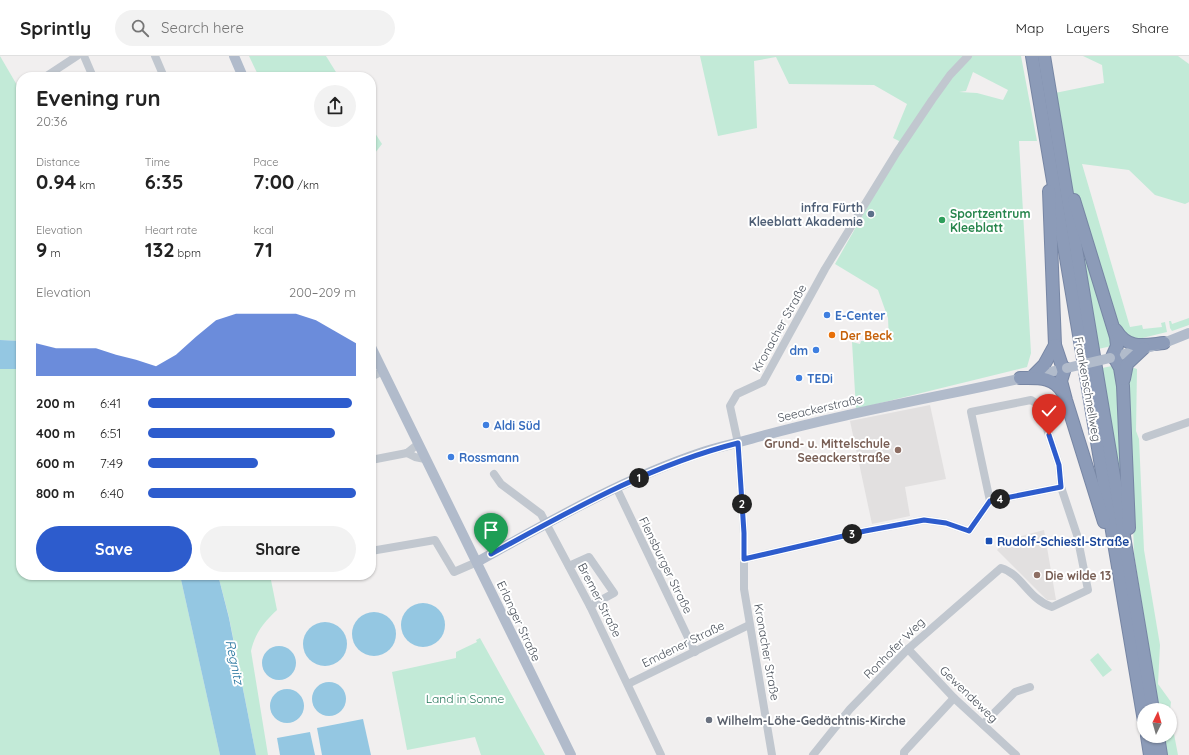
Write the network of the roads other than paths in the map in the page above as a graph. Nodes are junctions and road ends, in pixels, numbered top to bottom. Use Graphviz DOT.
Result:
graph roads {
  1 [pos="77,56"];
  2 [pos="84,56"];
  3 [pos="155,56"];
  4 [pos="234,56"];
  5 [pos="968,56"];
  6 [pos="1032,56"];
  7 [pos="1044,56"];
  8 [pos="53,72"];
  9 [pos="91,72"];
  10 [pos="162,72"];
  11 [pos="241,72"];
  12 [pos="1054,157"];
  13 [pos="1112,325"];
  14 [pos="1189,333"];
  15 [pos="1164,343"];
  16 [pos="1055,345"];
  17 [pos="1144,348"];
  18 [pos="1112,357"];
  19 [pos="376,358"];
  20 [pos="1065,368"];
  21 [pos="382,371"];
  22 [pos="376,374"];
  23 [pos="1034,375"];
  24 [pos="1020,378"];
  25 [pos="1122,386"];
  26 [pos="1066,400"];
  27 [pos="1189,422"];
  28 [pos="1146,437"];
  29 [pos="738,443"];
  30 [pos="418,444"];
  31 [pos="407,453"];
  32 [pos="376,459"];
  33 [pos="425,459"];
  34 [pos="494,474"];
  35 [pos="1061,487"];
  36 [pos="617,489"];
  37 [pos="990,501"];
  38 [pos="546,524"];
  39 [pos="376,551"];
  40 [pos="1115,555"];
  41 [pos="744,559"];
  42 [pos="477,562"];
  43 [pos="569,566"];
  44 [pos="1130,568"];
  45 [pos="590,606"];
  46 [pos="749,625"];
  47 [pos="908,649"];
  48 [pos="695,652"];
  49 [pos="628,684"];
  50 [pos="1030,687"];
  51 [pos="954,698"];
  52 [pos="1141,703"];
  53 [pos="1153,703"];
  54 [pos="983,724"];
  55 [pos="1148,743"];
  56 [pos="1159,743"];
  57 [pos="570,755"];
  58 [pos="661,755"];
  59 [pos="772,755"];
  60 [pos="813,755"];
  61 [pos="904,755"];
  62 [pos="1016,755"];
  63 [pos="1150,755"];
  64 [pos="1161,755"];
  1 -- 8 [label="street"];
  2 -- 9 [label="street"];
  3 -- 10 [label="street"];
  4 -- 11 [label="main road"];
  5 -- 29 [label="street, Kronacher Straße"];
  6 -- 12 [label="highway, Frankenschnellweg"];
  7 -- 12 [label="highway, Frankenschnellweg"];
  12 -- 13 [label="highway"];
  12 -- 16 [label="highway"];
  12 -- 40 [label="highway, Frankenschnellweg"];
  12 -- 44 [label="highway, Frankenschnellweg"];
  13 -- 15 [label="highway"];
  13 -- 18 [label="highway"];
  14 -- 15 [label="main road, Seeackerstraße"];
  15 -- 17 [label="main road, Seeackerstraße"];
  16 -- 20 [label="highway"];
  16 -- 23 [label="highway"];
  17 -- 18 [label="main road, Seeackerstraße"];
  17 -- 25 [label="highway"];
  18 -- 20 [label="main road, Seeackerstraße, bridge"];
  18 -- 25 [label="highway"];
  19 -- 21 [label="main road, Erlanger Straße"];
  20 -- 23 [label="main road, Seeackerstraße"];
  20 -- 26 [label="highway"];
  21 -- 22 [label="street"];
  21 -- 30 [label="main road, Erlanger Straße"];
  23 -- 24 [label="main road, Seeackerstraße"];
  24 -- 26 [label="highway"];
  24 -- 29 [label="main road, Seeackerstraße"];
  25 -- 44 [label="highway"];
  26 -- 40 [label="highway"];
  27 -- 28 [label="street"];
  29 -- 36 [label="main road, Seeackerstraße"];
  29 -- 41 [label="street, Kronacher Straße"];
  30 -- 31 [label="street"];
  30 -- 33 [label="main road, Erlanger Straße"];
  31 -- 32 [label="street"];
  31 -- 33 [label="street"];
  33 -- 42 [label="main road, Erlanger Straße"];
  34 -- 38 [label="street, Bremer Straße"];
  35 -- 37 [label="street"];
  35 -- 37 [label="street"];
  35 -- 47 [label="street, Ronhofer Weg"];
  36 -- 38 [label="main road, Seeackerstraße"];
  36 -- 48 [label="street, Flensburger Straße"];
  37 -- 41 [label="street"];
  38 -- 42 [label="main road, Seeackerstraße"];
  38 -- 43 [label="street, Bremer Straße"];
  39 -- 42 [label="street"];
  40 -- 52 [label="highway, Frankenschnellweg"];
  41 -- 46 [label="street, Kronacher Straße"];
  42 -- 57 [label="main road, Erlanger Straße"];
  43 -- 45 [label="street, Bremer Straße"];
  43 -- 45 [label="street"];
  44 -- 53 [label="highway, Frankenschnellweg"];
  45 -- 49 [label="street, Bremer Straße"];
  46 -- 48 [label="street, Emdener Straße"];
  46 -- 59 [label="street, Kronacher Straße"];
  47 -- 51 [label="street, Gewendeweg"];
  47 -- 60 [label="street, Ronhofer Weg"];
  48 -- 49 [label="street, Emdener Straße"];
  49 -- 58 [label="street, Bremer Straße"];
  50 -- 54 [label="street"];
  51 -- 54 [label="street, Gewendeweg"];
  51 -- 61 [label="street"];
  54 -- 62 [label="street, Gewendeweg"];
  55 -- 63 [label="highway"];
  56 -- 64 [label="highway"];
}
